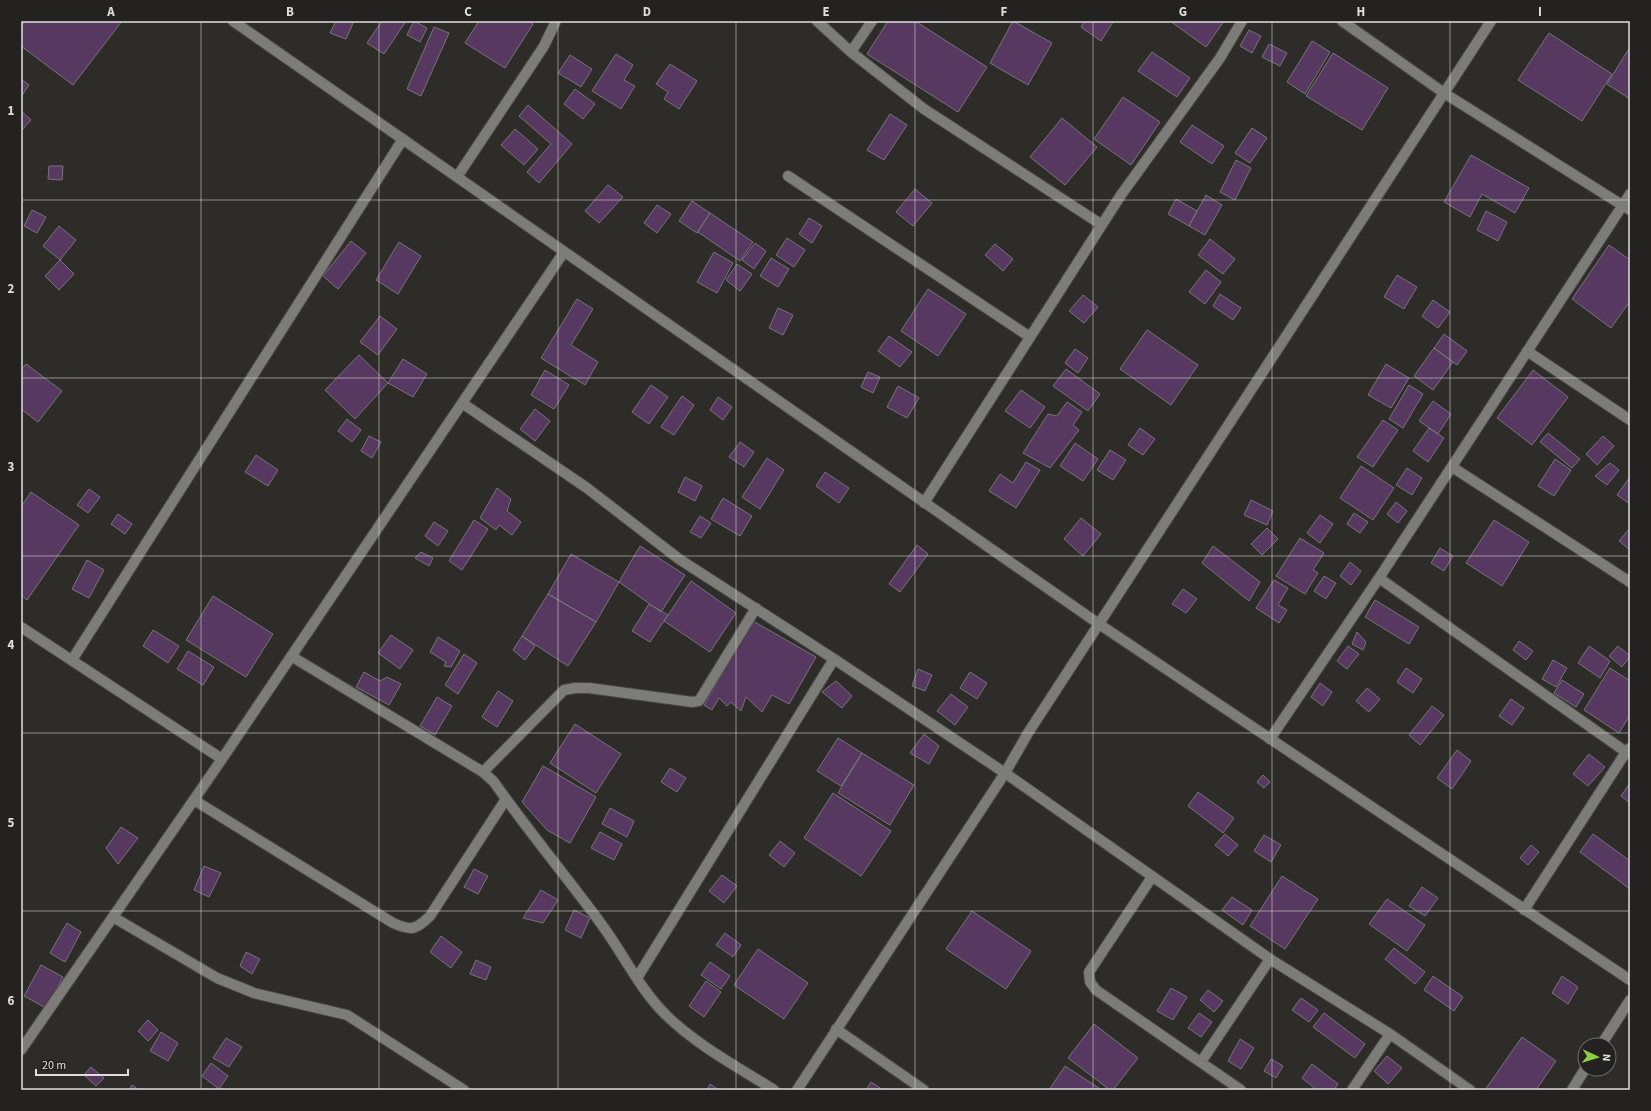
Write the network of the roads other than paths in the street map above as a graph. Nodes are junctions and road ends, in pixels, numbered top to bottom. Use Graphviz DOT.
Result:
graph roads {
  1 [pos="233,21"];
  2 [pos="556,21"];
  3 [pos="817,21"];
  4 [pos="872,21"];
  5 [pos="1242,21"];
  6 [pos="1342,21"];
  7 [pos="1491,21"];
  8 [pos="851,52"];
  9 [pos="1444,93"];
  10 [pos="403,139"];
  11 [pos="788,176"];
  12 [pos="457,177"];
  13 [pos="1630,194"];
  14 [pos="1626,208"];
  15 [pos="1102,225"];
  16 [pos="564,252"];
  17 [pos="1030,337"];
  18 [pos="1527,351"];
  19 [pos="462,403"];
  20 [pos="1630,420"];
  21 [pos="1452,467"];
  22 [pos="924,503"];
  23 [pos="1379,578"];
  24 [pos="1630,582"];
  25 [pos="756,608"];
  26 [pos="1099,624"];
  27 [pos="21,627"];
  28 [pos="291,656"];
  29 [pos="834,659"];
  30 [pos="72,660"];
  31 [pos="1270,739"];
  32 [pos="1628,750"];
  33 [pos="222,759"];
  34 [pos="483,772"];
  35 [pos="1004,773"];
  36 [pos="506,799"];
  37 [pos="194,800"];
  38 [pos="1152,877"];
  39 [pos="1524,910"];
  40 [pos="113,917"];
  41 [pos="1270,959"];
  42 [pos="637,978"];
  43 [pos="1630,980"];
  44 [pos="1630,1000"];
  45 [pos="836,1029"];
  46 [pos="1390,1034"];
  47 [pos="1606,1037"];
  48 [pos="21,1050"];
  49 [pos="1201,1062"];
  50 [pos="1580,1077"];
  51 [pos="464,1090"];
  52 [pos="774,1090"];
  53 [pos="797,1090"];
  54 [pos="924,1090"];
  55 [pos="1241,1090"];
  56 [pos="1352,1090"];
  57 [pos="1470,1090"];
  58 [pos="1572,1090"];
  1 -- 10 [label="street"];
  2 -- 12 [label="street"];
  3 -- 8 [label="street"];
  4 -- 8 [label="street"];
  5 -- 15 [label="street"];
  6 -- 9 [label="street"];
  7 -- 9 [label="street"];
  8 -- 15 [label="street"];
  9 -- 14 [label="street"];
  9 -- 26 [label="street"];
  10 -- 12 [label="street"];
  10 -- 30 [label="street"];
  11 -- 17 [label="street"];
  12 -- 16 [label="street"];
  13 -- 14 [label="street"];
  14 -- 18 [label="street"];
  15 -- 17 [label="street"];
  16 -- 19 [label="street"];
  16 -- 22 [label="street"];
  17 -- 22 [label="street"];
  18 -- 20 [label="street"];
  18 -- 21 [label="street"];
  19 -- 25 [label="street"];
  19 -- 28 [label="street"];
  21 -- 23 [label="street"];
  21 -- 24 [label="street"];
  22 -- 26 [label="street"];
  23 -- 31 [label="street"];
  23 -- 32 [label="street"];
  25 -- 29 [label="street"];
  25 -- 34 [label="street"];
  26 -- 31 [label="street"];
  26 -- 35 [label="street"];
  27 -- 30 [label="street"];
  28 -- 33 [label="street"];
  28 -- 34 [label="street"];
  29 -- 35 [label="street"];
  29 -- 42 [label="street"];
  30 -- 33 [label="street"];
  31 -- 39 [label="street"];
  32 -- 39 [label="street"];
  33 -- 37 [label="street"];
  34 -- 36 [label="street"];
  35 -- 38 [label="street"];
  35 -- 45 [label="street"];
  36 -- 37 [label="street"];
  36 -- 42 [label="street"];
  37 -- 40 [label="street"];
  38 -- 41 [label="street"];
  38 -- 49 [label="street"];
  39 -- 43 [label="street"];
  40 -- 48 [label="street"];
  40 -- 51 [label="street"];
  41 -- 46 [label="street"];
  41 -- 49 [label="street"];
  42 -- 52 [label="street"];
  44 -- 47 [label="street"];
  45 -- 53 [label="street"];
  45 -- 54 [label="street"];
  46 -- 56 [label="street"];
  46 -- 57 [label="street"];
  49 -- 55 [label="street"];
  50 -- 58 [label="street"];
}
